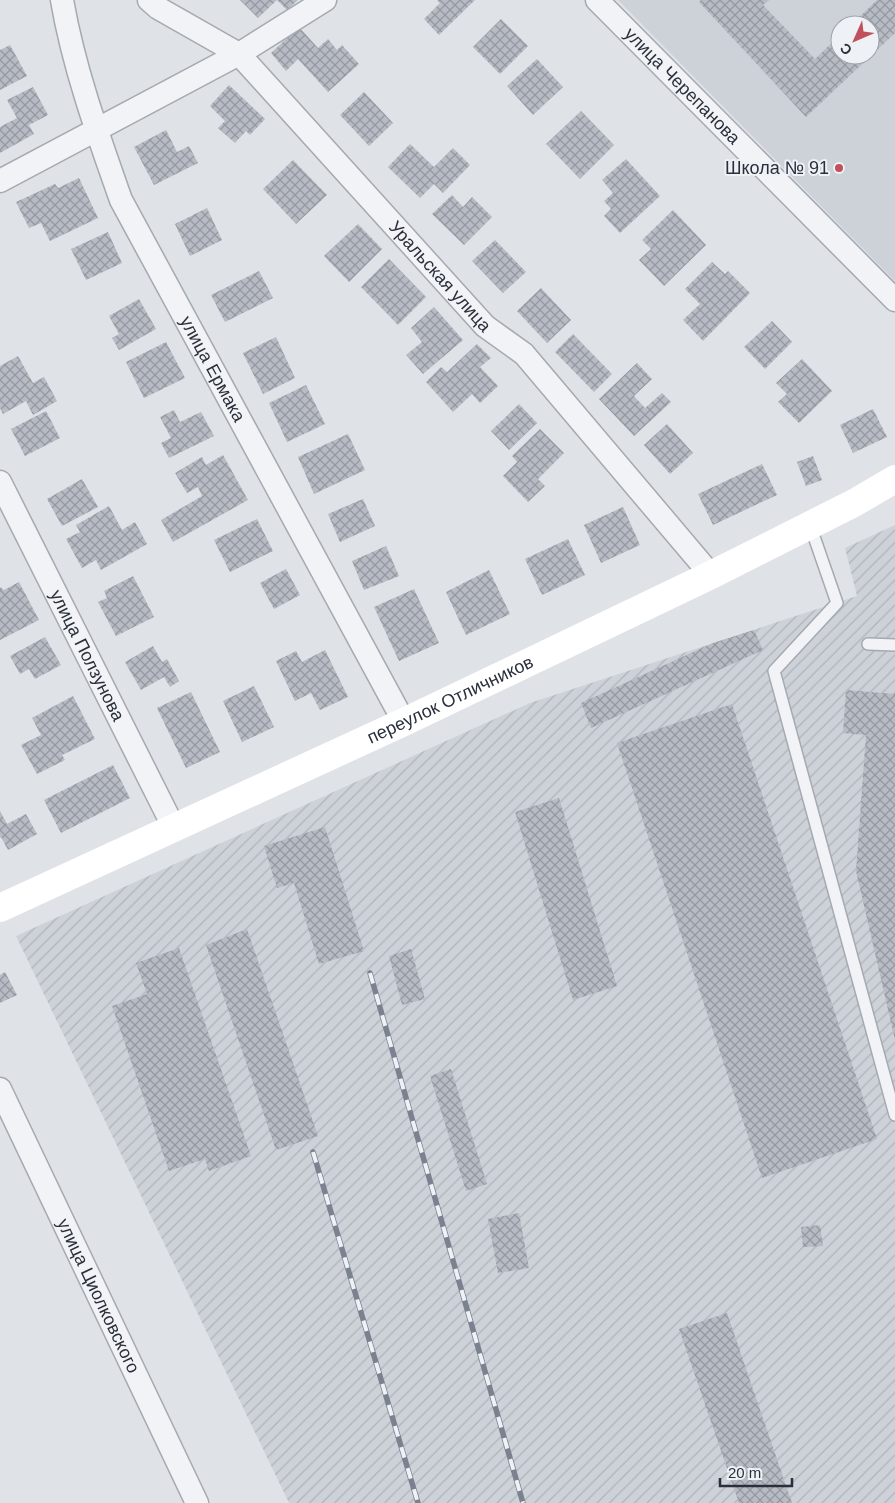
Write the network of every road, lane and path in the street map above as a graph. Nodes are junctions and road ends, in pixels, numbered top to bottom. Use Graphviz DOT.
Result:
graph roads {
  1 [pos="62,0"];
  2 [pos="149,0"];
  3 [pos="325,0"];
  4 [pos="606,5"];
  5 [pos="239,54"];
  6 [pos="96,130"];
  7 [pos="0,181"];
  8 [pos="895,300"];
  9 [pos="895,479"];
  10 [pos="0,482"];
  11 [pos="810,525"];
  12 [pos="711,575"];
  13 [pos="868,644"];
  14 [pos="895,645"];
  15 [pos="404,722"];
  16 [pos="174,828"];
  17 [pos="0,908"];
  18 [pos="0,1089"];
  19 [pos="895,1115"];
  20 [pos="197,1503"];
  1 -- 6 [label="street, улица Ермака"];
  2 -- 5 [label="street, Уральская улица"];
  3 -- 5 [label="street"];
  4 -- 8 [label="street, улица Черепанова"];
  5 -- 6 [label="street"];
  5 -- 12 [label="street, Уральская улица"];
  6 -- 7 [label="street"];
  6 -- 15 [label="street, улица Ермака"];
  9 -- 11 [label="main road, переулок Отличников"];
  10 -- 16 [label="street, улица Ползунова"];
  11 -- 12 [label="main road, переулок Отличников"];
  11 -- 19 [label="lane"];
  12 -- 15 [label="main road, переулок Отличников"];
  13 -- 14 [label="lane"];
  15 -- 16 [label="main road, переулок Отличников"];
  16 -- 17 [label="main road, переулок Отличников"];
  18 -- 20 [label="street, улица Циолковского"];
}
